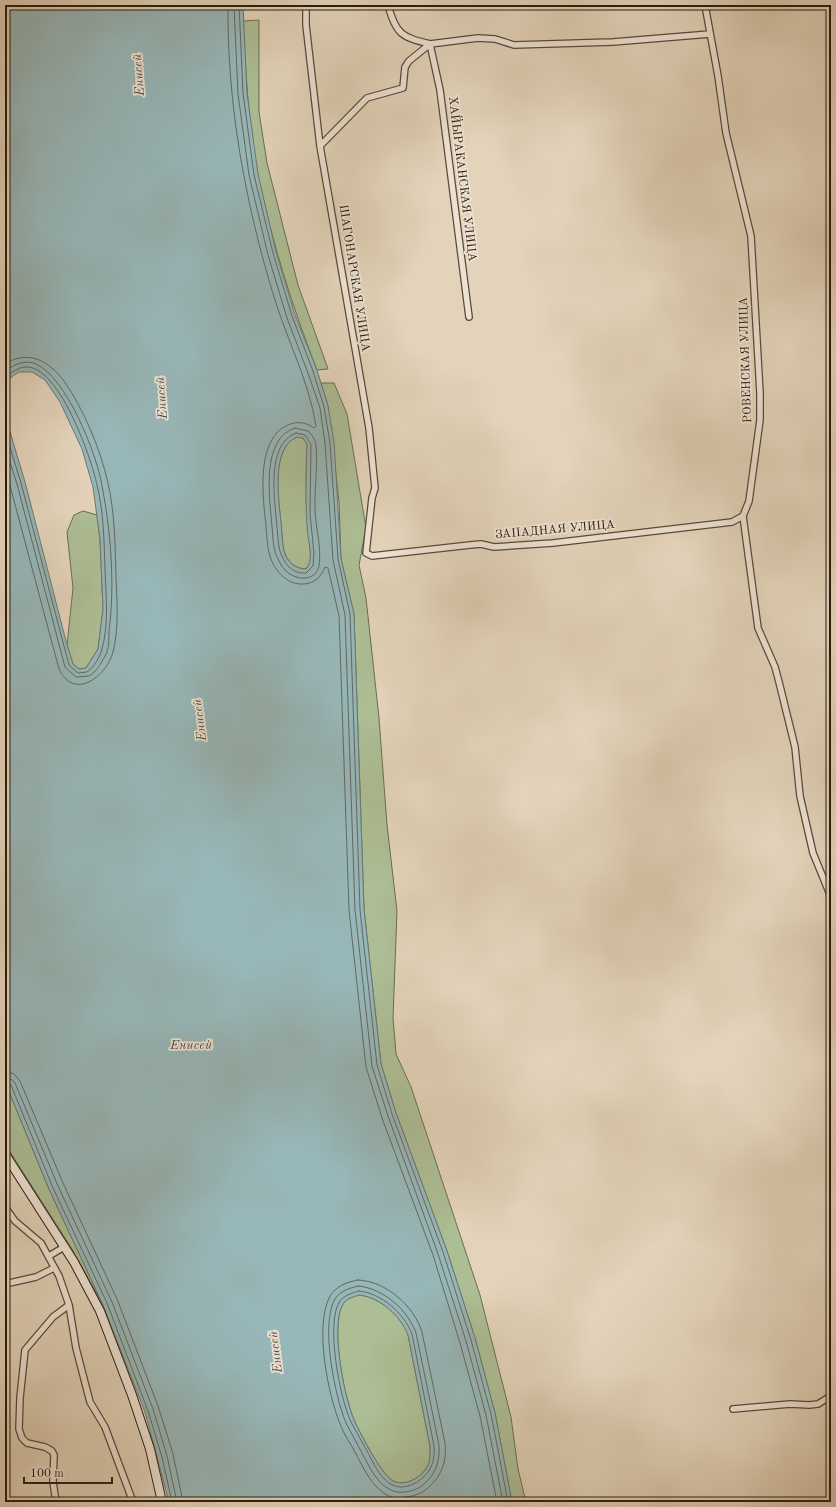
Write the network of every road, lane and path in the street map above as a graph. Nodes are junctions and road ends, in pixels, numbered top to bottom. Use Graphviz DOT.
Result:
graph roads {
  1 [pos="306,5"];
  2 [pos="388,5"];
  3 [pos="705,5"];
  4 [pos="710,34"];
  5 [pos="430,44"];
  6 [pos="320,146"];
  7 [pos="469,316"];
  8 [pos="743,516"];
  9 [pos="367,554"];
  10 [pos="831,897"];
  11 [pos="5,1154"];
  12 [pos="5,1207"];
  13 [pos="64,1247"];
  14 [pos="49,1256"];
  15 [pos="54,1268"];
  16 [pos="5,1284"];
  17 [pos="69,1305"];
  18 [pos="831,1396"];
  19 [pos="733,1409"];
  20 [pos="56,1502"];
  21 [pos="133,1502"];
  22 [pos="162,1502"];
  1 -- 6 [label="street, ШАГОНАРСКАЯ УЛИЦА"];
  2 -- 5 [label="street"];
  3 -- 4 [label="street, РОВЕНСКАЯ УЛИЦА"];
  4 -- 5 [label="street"];
  4 -- 8 [label="street, РОВЕНСКАЯ УЛИЦА"];
  5 -- 6 [label="street"];
  5 -- 7 [label="street, ХАЙЫРАКАНСКАЯ УЛИЦА"];
  6 -- 9 [label="street, ШАГОНАРСКАЯ УЛИЦА"];
  8 -- 9 [label="street, ЗАПАДНАЯ УЛИЦА"];
  8 -- 10 [label="street, РОВЕНСКАЯ УЛИЦА"];
  11 -- 13 [label="street"];
  12 -- 14 [label="street"];
  13 -- 14 [label="street"];
  13 -- 22 [label="street"];
  14 -- 15 [label="street"];
  15 -- 16 [label="street"];
  15 -- 17 [label="street"];
  17 -- 20 [label="street"];
  17 -- 21 [label="street"];
  18 -- 19 [label="street"];
}
